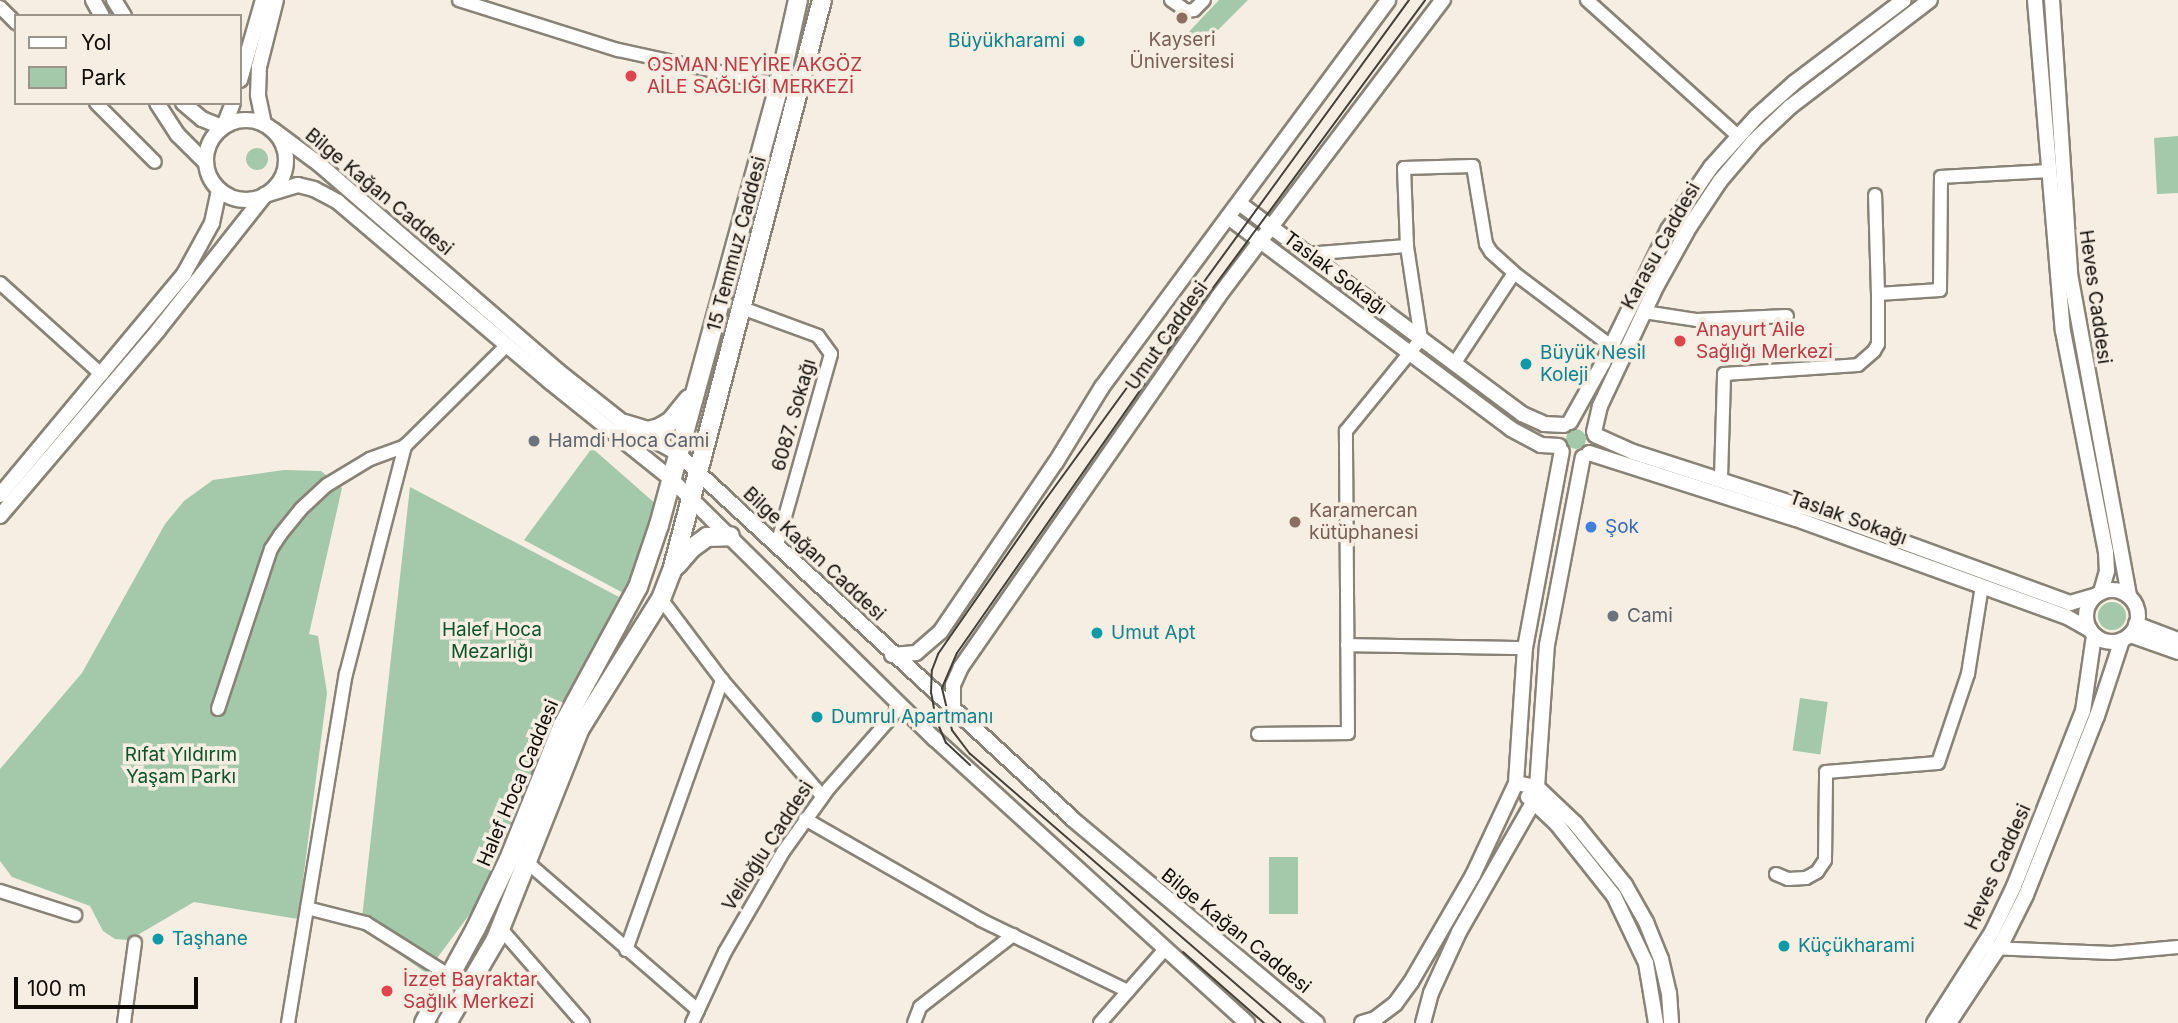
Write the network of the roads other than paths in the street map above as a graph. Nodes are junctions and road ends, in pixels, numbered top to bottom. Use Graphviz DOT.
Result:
graph roads {
  1 [pos="263,0"];
  2 [pos="276,0"];
  3 [pos="459,0"];
  4 [pos="798,0"];
  5 [pos="822,0"];
  6 [pos="1171,0"];
  7 [pos="1204,0"];
  8 [pos="1388,0"];
  9 [pos="1443,0"];
  10 [pos="1587,0"];
  11 [pos="1903,0"];
  12 [pos="1930,0"];
  13 [pos="2035,0"];
  14 [pos="2052,0"];
  15 [pos="0,7"];
  16 [pos="14,21"];
  17 [pos="242,73"];
  18 [pos="779,85"];
  19 [pos="98,105"];
  20 [pos="158,105"];
  21 [pos="185,105"];
  22 [pos="232,105"];
  23 [pos="223,127"];
  24 [pos="268,127"];
  25 [pos="1738,136"];
  26 [pos="155,162"];
  27 [pos="205,162"];
  28 [pos="2048,171"];
  29 [pos="219,190"];
  30 [pos="266,194"];
  31 [pos="1875,195"];
  32 [pos="1239,203"];
  33 [pos="1228,217"];
  34 [pos="1270,226"];
  35 [pos="1259,240"];
  36 [pos="1407,246"];
  37 [pos="1306,254"];
  38 [pos="1514,273"];
  39 [pos="0,283"];
  40 [pos="1878,294"];
  41 [pos="742,308"];
  42 [pos="1644,312"];
  43 [pos="1787,316"];
  44 [pos="1420,339"];
  45 [pos="507,345"];
  46 [pos="1611,346"];
  47 [pos="1410,353"];
  48 [pos="1454,364"];
  49 [pos="102,375"];
  50 [pos="694,393"];
  51 [pos="1567,423"];
  52 [pos="625,424"];
  53 [pos="1594,434"];
  54 [pos="405,446"];
  55 [pos="1561,448"];
  56 [pos="677,453"];
  57 [pos="1586,455"];
  58 [pos="699,473"];
  59 [pos="670,478"];
  60 [pos="1721,478"];
  61 [pos="0,495"];
  62 [pos="692,499"];
  63 [pos="0,516"];
  64 [pos="730,536"];
  65 [pos="777,545"];
  66 [pos="673,571"];
  67 [pos="1982,586"];
  68 [pos="2098,594"];
  69 [pos="2129,597"];
  70 [pos="661,599"];
  71 [pos="2092,633"];
  72 [pos="2130,633"];
  73 [pos="2178,640"];
  74 [pos="1348,645"];
  75 [pos="1525,648"];
  76 [pos="2178,652"];
  77 [pos="892,655"];
  78 [pos="722,680"];
  79 [pos="901,706"];
  80 [pos="218,709"];
  81 [pos="953,709"];
  82 [pos="1258,734"];
  83 [pos="1516,783"];
  84 [pos="1537,787"];
  85 [pos="822,796"];
  86 [pos="1533,803"];
  87 [pos="805,819"];
  88 [pos="528,863"];
  89 [pos="1776,874"];
  90 [pos="0,891"];
  91 [pos="307,908"];
  92 [pos="75,915"];
  93 [pos="500,929"];
  94 [pos="1013,935"];
  95 [pos="135,943"];
  96 [pos="2178,947"];
  97 [pos="1982,948"];
  98 [pos="1999,948"];
  99 [pos="1165,949"];
  100 [pos="625,950"];
  101 [pos="450,976"];
  102 [pos="1128,991"];
  103 [pos="698,1010"];
  104 [pos="124,1023"];
  105 [pos="288,1023"];
  106 [pos="424,1023"];
  107 [pos="447,1023"];
  108 [pos="583,1023"];
  109 [pos="692,1023"];
  110 [pos="914,1023"];
  111 [pos="1100,1023"];
  112 [pos="1247,1023"];
  113 [pos="1317,1023"];
  114 [pos="1362,1023"];
  115 [pos="1423,1023"];
  116 [pos="1656,1023"];
  117 [pos="1671,1023"];
  118 [pos="1934,1023"];
  119 [pos="1948,1023"];
  1 -- 17 [label="street"];
  2 -- 24 [label="street"];
  3 -- 18 [label="street"];
  4 -- 18 [label="main road, 15 Temmuz Caddesi"];
  5 -- 41 [label="main road, 15 Temmuz Caddesi"];
  6 -- 7 [label="street"];
  8 -- 32 [label="street, Umut Caddesi"];
  9 -- 34 [label="street, Umut Caddesi"];
  10 -- 25 [label="street"];
  11 -- 25 [label="street, Karasu Caddesi"];
  12 -- 42 [label="street, Karasu Caddesi"];
  13 -- 28 [label="street, Heves Caddesi"];
  14 -- 69 [label="street, Heves Caddesi"];
  15 -- 16 [label="street"];
  18 -- 50 [label="main road, 15 Temmuz Caddesi"];
  19 -- 26 [label="street"];
  20 -- 27 [label="street"];
  21 -- 23 [label="street"];
  22 -- 23 [label="street"];
  23 -- 24 [label="street"];
  23 -- 27 [label="street"];
  24 -- 30 [label="street"];
  24 -- 52 [label="street, Bilge Kağan Caddesi"];
  25 -- 46 [label="street, Karasu Caddesi"];
  27 -- 29 [label="street"];
  28 -- 40 [label="street"];
  28 -- 68 [label="street, Heves Caddesi"];
  29 -- 30 [label="street"];
  29 -- 49 [label="street"];
  30 -- 45 [label="street, Bilge Kağan Caddesi"];
  30 -- 63 [label="street"];
  31 -- 40 [label="street"];
  32 -- 33 [label="street, Umut Caddesi"];
  32 -- 34 [label="street, Taslak Sokağı"];
  33 -- 35 [label="street, Taslak Sokağı"];
  33 -- 77 [label="street, Umut Caddesi"];
  34 -- 35 [label="street, Umut Caddesi"];
  34 -- 37 [label="street, Taslak Sokağı"];
  35 -- 47 [label="street, Taslak Sokağı"];
  35 -- 81 [label="street, Umut Caddesi"];
  36 -- 37 [label="street"];
  36 -- 38 [label="street"];
  36 -- 44 [label="street"];
  37 -- 44 [label="street, Taslak Sokağı"];
  38 -- 46 [label="street"];
  38 -- 48 [label="street"];
  39 -- 49 [label="street"];
  40 -- 60 [label="street"];
  41 -- 58 [label="main road, 15 Temmuz Caddesi"];
  41 -- 65 [label="street, 6087. Sokağı"];
  42 -- 43 [label="street"];
  42 -- 53 [label="street, Karasu Caddesi"];
  44 -- 47 [label="street"];
  44 -- 48 [label="street, Taslak Sokağı"];
  45 -- 54 [label="street"];
  45 -- 59 [label="street, Bilge Kağan Caddesi"];
  46 -- 51 [label="street, Karasu Caddesi"];
  47 -- 55 [label="street, Taslak Sokağı"];
  47 -- 74 [label="street"];
  48 -- 51 [label="street, Taslak Sokağı"];
  49 -- 61 [label="street"];
  50 -- 52 [label="main road"];
  50 -- 56 [label="main road, 15 Temmuz Caddesi"];
  51 -- 53 [label="street"];
  51 -- 55 [label="street"];
  52 -- 56 [label="street, Bilge Kağan Caddesi"];
  53 -- 57 [label="street"];
  53 -- 60 [label="street, Taslak Sokağı"];
  54 -- 80 [label="street"];
  54 -- 91 [label="street"];
  55 -- 57 [label="street"];
  55 -- 75 [label="street"];
  56 -- 58 [label="street, Bilge Kağan Caddesi"];
  56 -- 59 [label="main road, 15 Temmuz Caddesi"];
  57 -- 67 [label="street, Taslak Sokağı"];
  57 -- 84 [label="street"];
  58 -- 62 [label="main road, 15 Temmuz Caddesi"];
  58 -- 65 [label="street, Bilge Kağan Caddesi"];
  59 -- 62 [label="street, Bilge Kağan Caddesi"];
  59 -- 101 [label="main road, Halef Hoca Caddesi"];
  60 -- 68 [label="street, Taslak Sokağı"];
  62 -- 64 [label="street, Bilge Kağan Caddesi"];
  62 -- 66 [label="main road, Halef Hoca Caddesi"];
  64 -- 66 [label="main road"];
  64 -- 79 [label="street, Bilge Kağan Caddesi"];
  65 -- 77 [label="street, Bilge Kağan Caddesi"];
  66 -- 70 [label="main road, Halef Hoca Caddesi"];
  67 -- 71 [label="street, Taslak Sokağı"];
  67 -- 89 [label="street"];
  68 -- 69 [label="street"];
  68 -- 71 [label="street"];
  69 -- 72 [label="street"];
  70 -- 78 [label="street"];
  70 -- 88 [label="main road, Halef Hoca Caddesi"];
  71 -- 72 [label="street"];
  71 -- 97 [label="street, Heves Caddesi"];
  72 -- 73 [label="street"];
  72 -- 76 [label="street"];
  72 -- 98 [label="street, Heves Caddesi"];
  74 -- 75 [label="street"];
  74 -- 82 [label="street"];
  75 -- 83 [label="street"];
  77 -- 81 [label="street, Bilge Kağan Caddesi"];
  78 -- 85 [label="street"];
  78 -- 100 [label="street"];
  79 -- 85 [label="street, Velioğlu Caddesi"];
  79 -- 99 [label="street, Bilge Kağan Caddesi"];
  81 -- 113 [label="street, Bilge Kağan Caddesi"];
  83 -- 84 [label="street"];
  83 -- 86 [label="street"];
  83 -- 114 [label="street"];
  84 -- 86 [label="street"];
  84 -- 117 [label="street"];
  85 -- 87 [label="street, Velioğlu Caddesi"];
  86 -- 115 [label="street"];
  86 -- 116 [label="street"];
  87 -- 94 [label="street"];
  87 -- 103 [label="street, Velioğlu Caddesi"];
  88 -- 93 [label="main road, Halef Hoca Caddesi"];
  88 -- 100 [label="street"];
  90 -- 92 [label="street"];
  91 -- 101 [label="street"];
  91 -- 105 [label="street"];
  93 -- 107 [label="main road, Halef Hoca Caddesi"];
  93 -- 108 [label="street"];
  94 -- 102 [label="street"];
  94 -- 110 [label="street"];
  95 -- 104 [label="street"];
  96 -- 98 [label="street"];
  97 -- 98 [label="street"];
  97 -- 118 [label="street, Heves Caddesi"];
  98 -- 119 [label="street, Heves Caddesi"];
  99 -- 102 [label="street"];
  99 -- 112 [label="street, Bilge Kağan Caddesi"];
  100 -- 103 [label="street"];
  101 -- 106 [label="main road, Halef Hoca Caddesi"];
  102 -- 111 [label="street"];
  103 -- 109 [label="street, Velioğlu Caddesi"];
}
